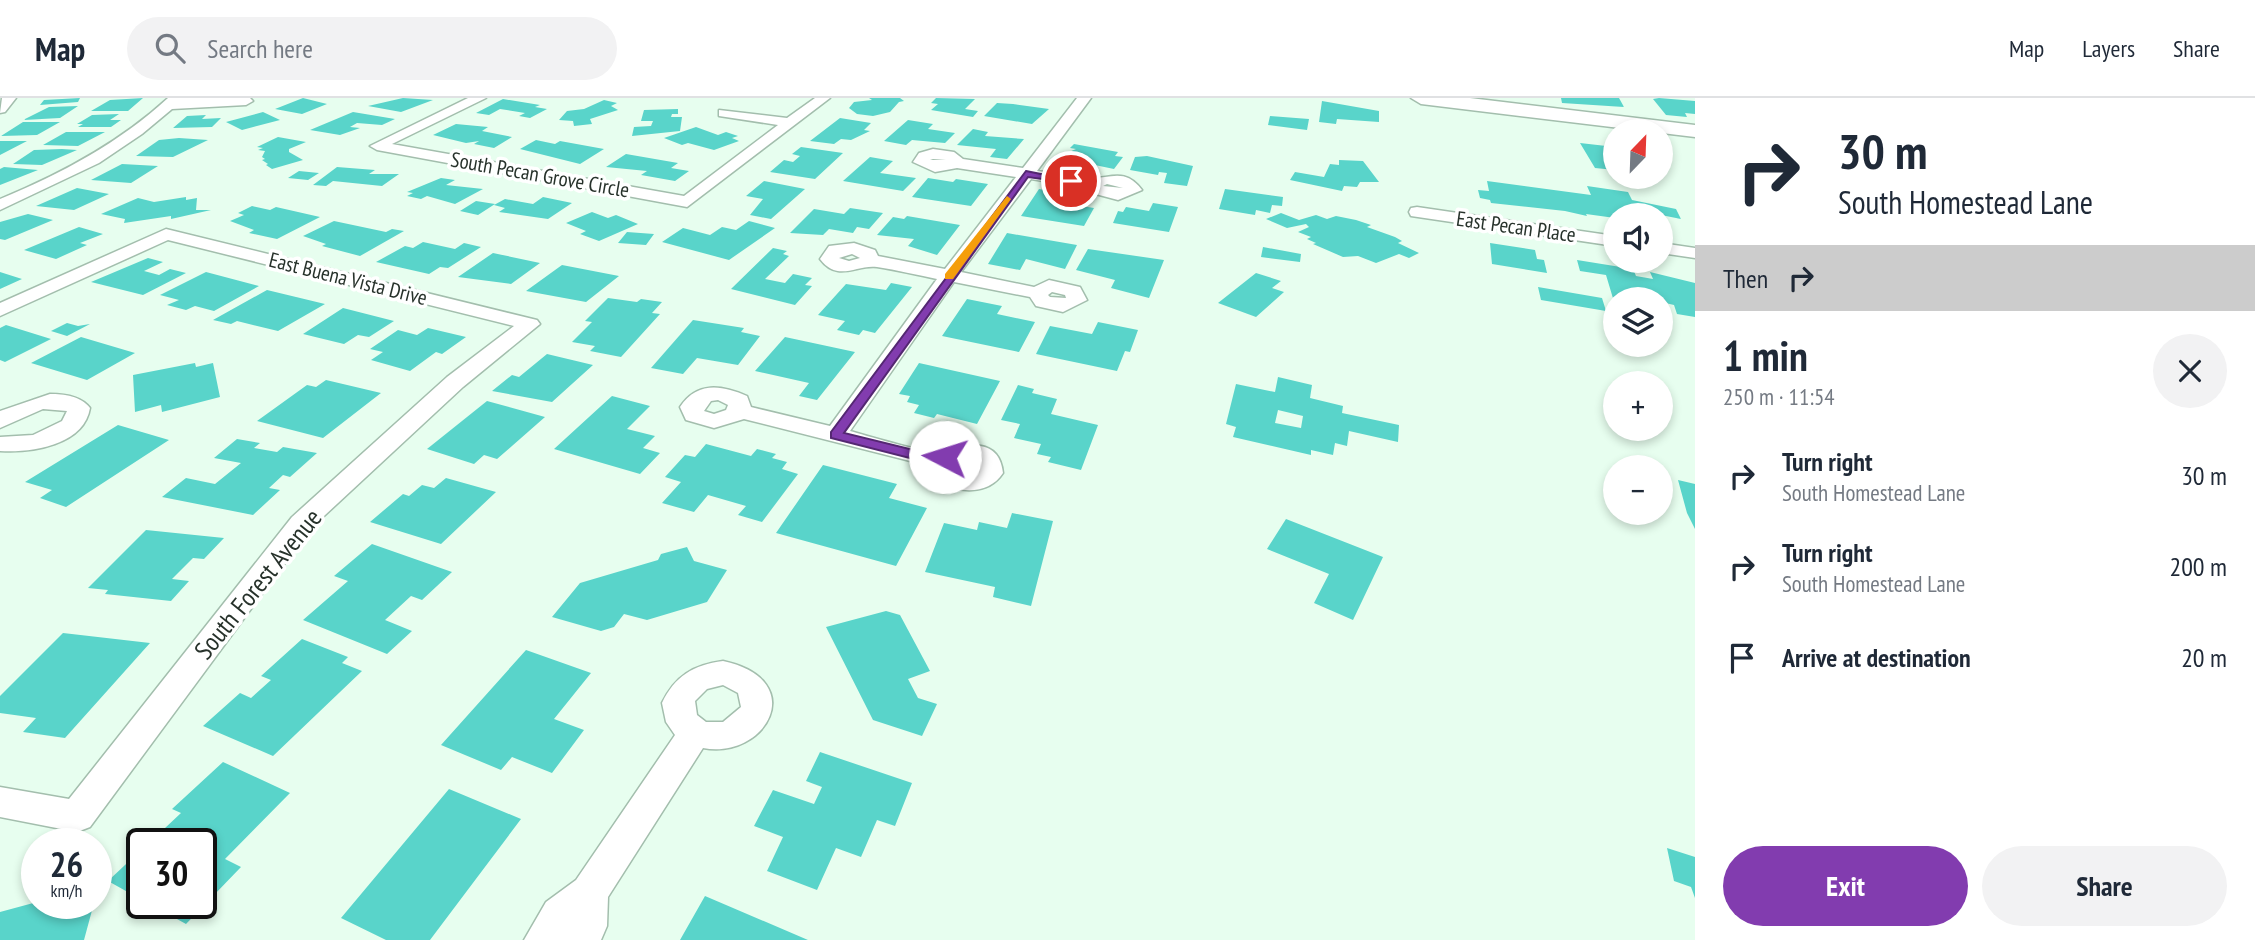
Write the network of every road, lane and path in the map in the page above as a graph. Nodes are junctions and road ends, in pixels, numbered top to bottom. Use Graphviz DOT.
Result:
graph roads {
  1 [pos="9,98"];
  2 [pos="479,98"];
  3 [pos="823,98"];
  4 [pos="1421,98"];
  5 [pos="1079,99"];
  6 [pos="172,102"];
  7 [pos="246,102"];
  8 [pos="0,109"];
  9 [pos="724,113"];
  10 [pos="790,123"];
  11 [pos="1693,133"];
  12 [pos="957,163"];
  13 [pos="1026,174"];
  14 [pos="1093,184"];
  15 [pos="0,205"];
  16 [pos="1417,212"];
  17 [pos="1603,239"];
  18 [pos="1673,250"];
  19 [pos="1695,253"];
  20 [pos="869,260"];
  21 [pos="949,276"];
  22 [pos="1037,293"];
  23 [pos="0,310"];
  24 [pos="530,324"];
  25 [pos="739,411"];
  26 [pos="3,416"];
  27 [pos="836,435"];
  28 [pos="0,444"];
  29 [pos="941,461"];
  30 [pos="695,732"];
  31 [pos="0,802"];
  32 [pos="589,893"];
  33 [pos="544,940"];
  34 [pos="579,940"];
  1 -- 8 [label="street"];
  2 -- 10 [label="street, South Pecan Grove Circle"];
  3 -- 10 [label="street, South Pecan Grove Circle"];
  4 -- 11 [label="street"];
  5 -- 13 [label="street"];
  6 -- 7 [label="street"];
  6 -- 15 [label="street"];
  9 -- 10 [label="street"];
  12 -- 13 [label="street"];
  13 -- 14 [label="street"];
  13 -- 21 [label="street"];
  16 -- 17 [label="street, East Pecan Place"];
  18 -- 19 [label="street"];
  20 -- 21 [label="street"];
  21 -- 22 [label="street"];
  21 -- 27 [label="street"];
  23 -- 24 [label="street, East Buena Vista Drive"];
  24 -- 31 [label="street, South Forest Avenue"];
  25 -- 27 [label="street"];
  26 -- 28 [label="street"];
  27 -- 29 [label="street"];
  30 -- 32 [label="street"];
  32 -- 33 [label="street"];
  32 -- 34 [label="street"];
}
